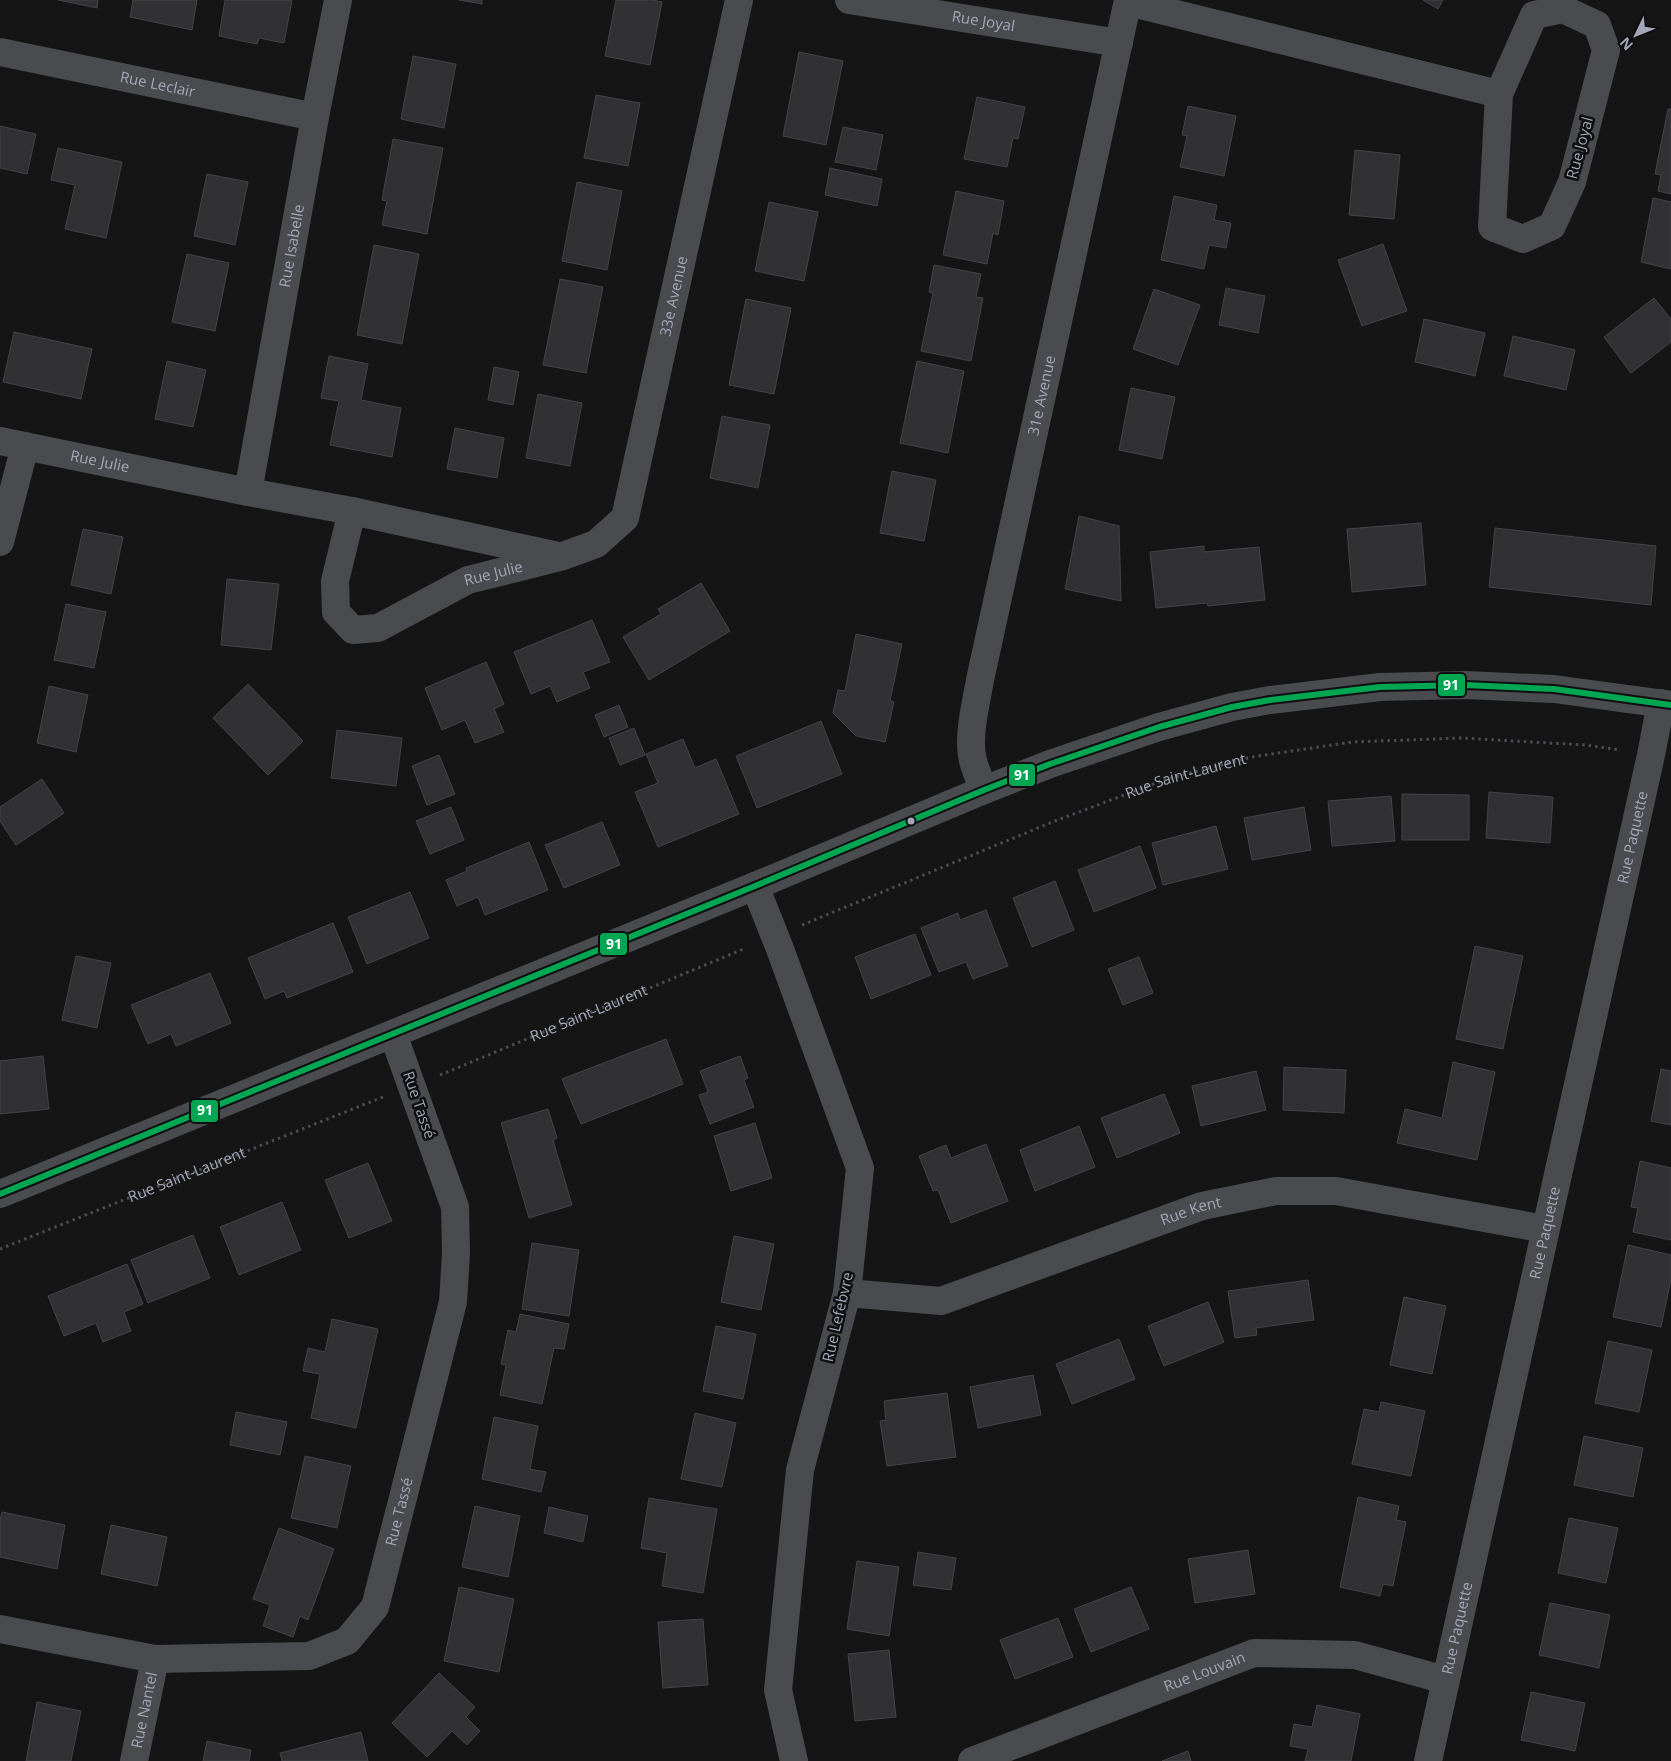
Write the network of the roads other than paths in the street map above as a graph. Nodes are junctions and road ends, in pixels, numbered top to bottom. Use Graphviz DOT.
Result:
graph roads {
  1 [pos="338,0"];
  2 [pos="739,0"];
  3 [pos="849,0"];
  4 [pos="1128,1"];
  5 [pos="1119,43"];
  6 [pos="0,52"];
  7 [pos="1499,94"];
  8 [pos="315,116"];
  9 [pos="13,443"];
  10 [pos="248,492"];
  11 [pos="352,511"];
  12 [pos="0,542"];
  13 [pos="560,557"];
  14 [pos="1666,704"];
  15 [pos="984,790"];
  16 [pos="755,886"];
  17 [pos="393,1034"];
  18 [pos="0,1194"];
  19 [pos="1545,1229"];
  20 [pos="847,1293"];
  21 [pos="0,1629"];
  22 [pos="156,1659"];
  23 [pos="1445,1680"];
  24 [pos="134,1761"];
  25 [pos="794,1761"];
  26 [pos="972,1761"];
  27 [pos="1428,1761"];
  1 -- 8 [label="street, Rue Isabelle"];
  2 -- 13 [label="street, 33e Avenue"];
  3 -- 5 [label="street, Rue Joyal"];
  4 -- 5 [label="street, 31e Avenue"];
  4 -- 7 [label="street"];
  5 -- 15 [label="street, 31e Avenue"];
  6 -- 8 [label="street, Rue Leclair"];
  7 -- 7 [label="street, Rue Joyal"];
  8 -- 10 [label="street, Rue Isabelle"];
  9 -- 10 [label="street, Rue Julie"];
  9 -- 12 [label="street, Rue Julie"];
  10 -- 11 [label="street, Rue Julie"];
  11 -- 13 [label="street, Rue Julie"];
  11 -- 13 [label="street, Rue Julie"];
  14 -- 15 [label="street"];
  14 -- 19 [label="street, Rue Paquette"];
  15 -- 16 [label="street"];
  16 -- 17 [label="street"];
  16 -- 20 [label="street, Rue Lefebvre"];
  17 -- 18 [label="street"];
  17 -- 22 [label="street, Rue Tassé"];
  19 -- 20 [label="street, Rue Kent"];
  19 -- 23 [label="street, Rue Paquette"];
  20 -- 25 [label="street, Rue Lefebvre"];
  21 -- 22 [label="street, Rue Tassé"];
  22 -- 24 [label="street, Rue Nantel"];
  23 -- 26 [label="street, Rue Louvain"];
  23 -- 27 [label="street, Rue Paquette"];
}
